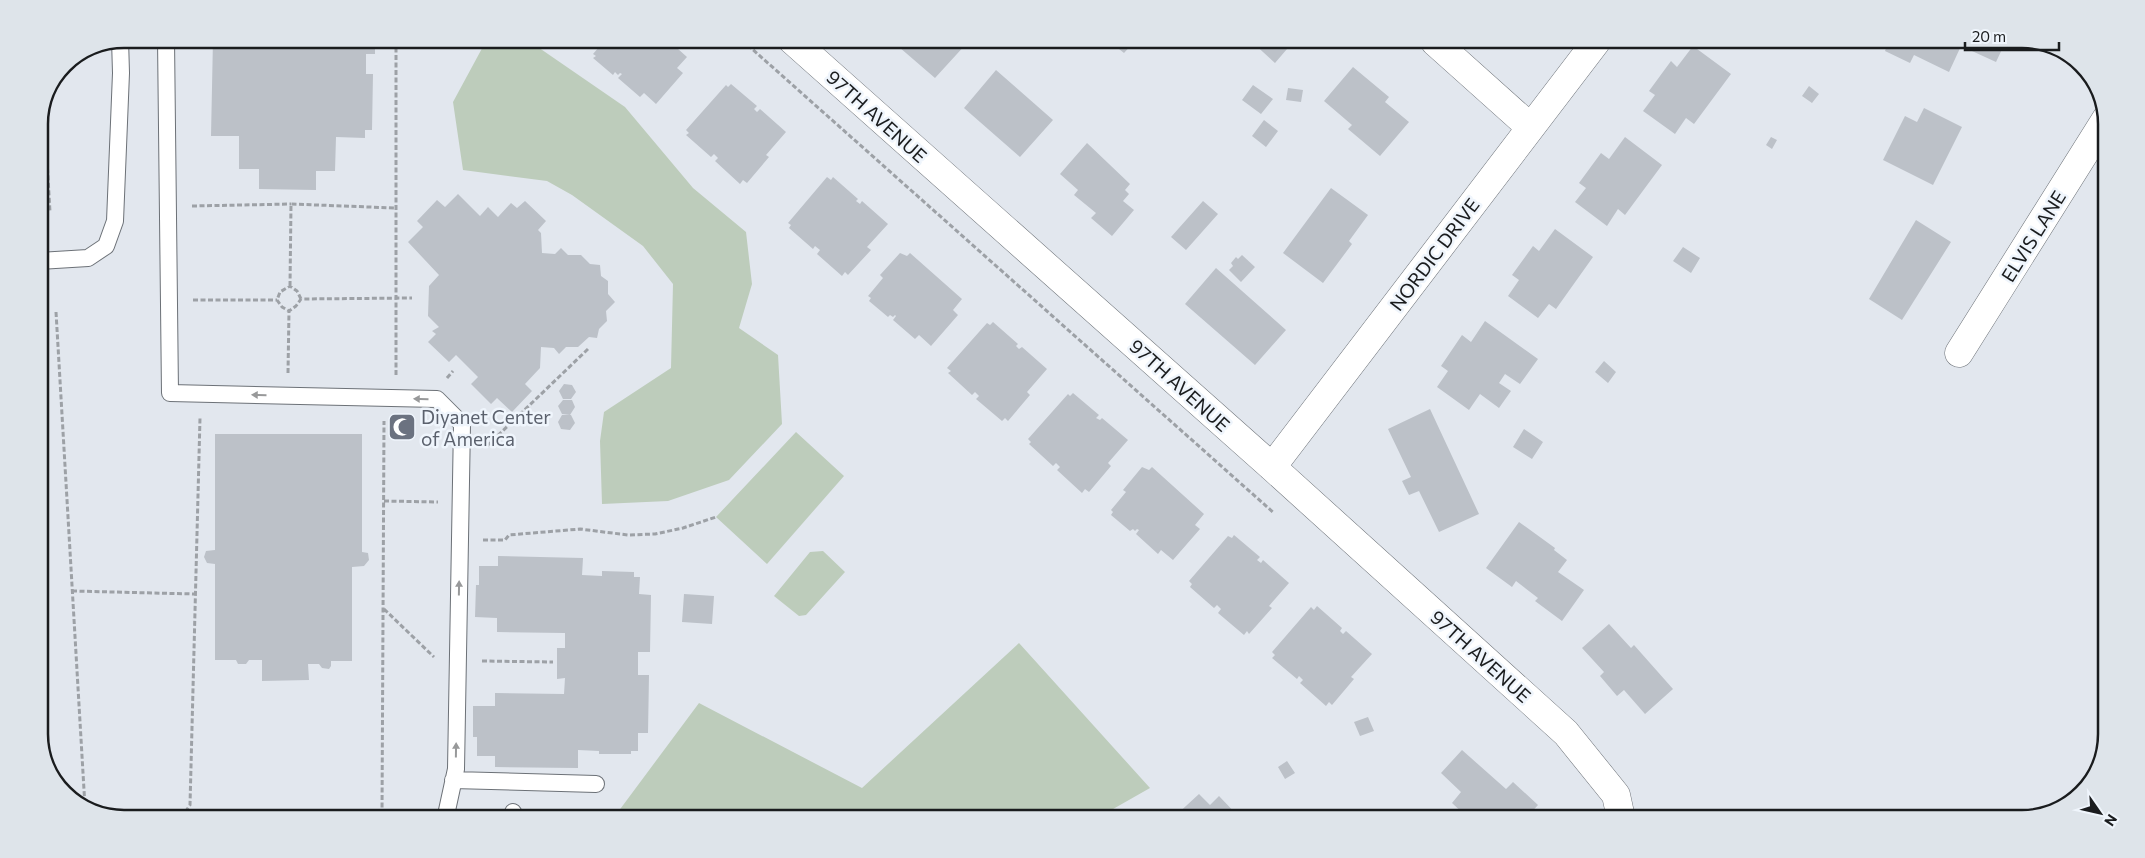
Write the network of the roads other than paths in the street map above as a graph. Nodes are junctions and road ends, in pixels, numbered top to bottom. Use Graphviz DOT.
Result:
graph roads {
  1 [pos="166,47"];
  2 [pos="800,47"];
  3 [pos="1441,47"];
  4 [pos="1592,47"];
  5 [pos="120,48"];
  6 [pos="1530,127"];
  7 [pos="2097,133"];
  8 [pos="47,260"];
  9 [pos="1959,353"];
  10 [pos="1272,467"];
  11 [pos="453,780"];
  12 [pos="596,784"];
  13 [pos="447,810"];
  14 [pos="1619,810"];
  11 -- 1 [label="lane, one-way"];
  2 -- 10 [label="street, 97TH AVENUE"];
  3 -- 6 [label="street"];
  4 -- 6 [label="street, NORDIC DRIVE"];
  5 -- 8 [label="lane"];
  6 -- 10 [label="street, NORDIC DRIVE"];
  7 -- 9 [label="street, ELVIS LANE"];
  10 -- 14 [label="street, 97TH AVENUE"];
  11 -- 12 [label="lane"];
  11 -- 13 [label="lane"];
}
